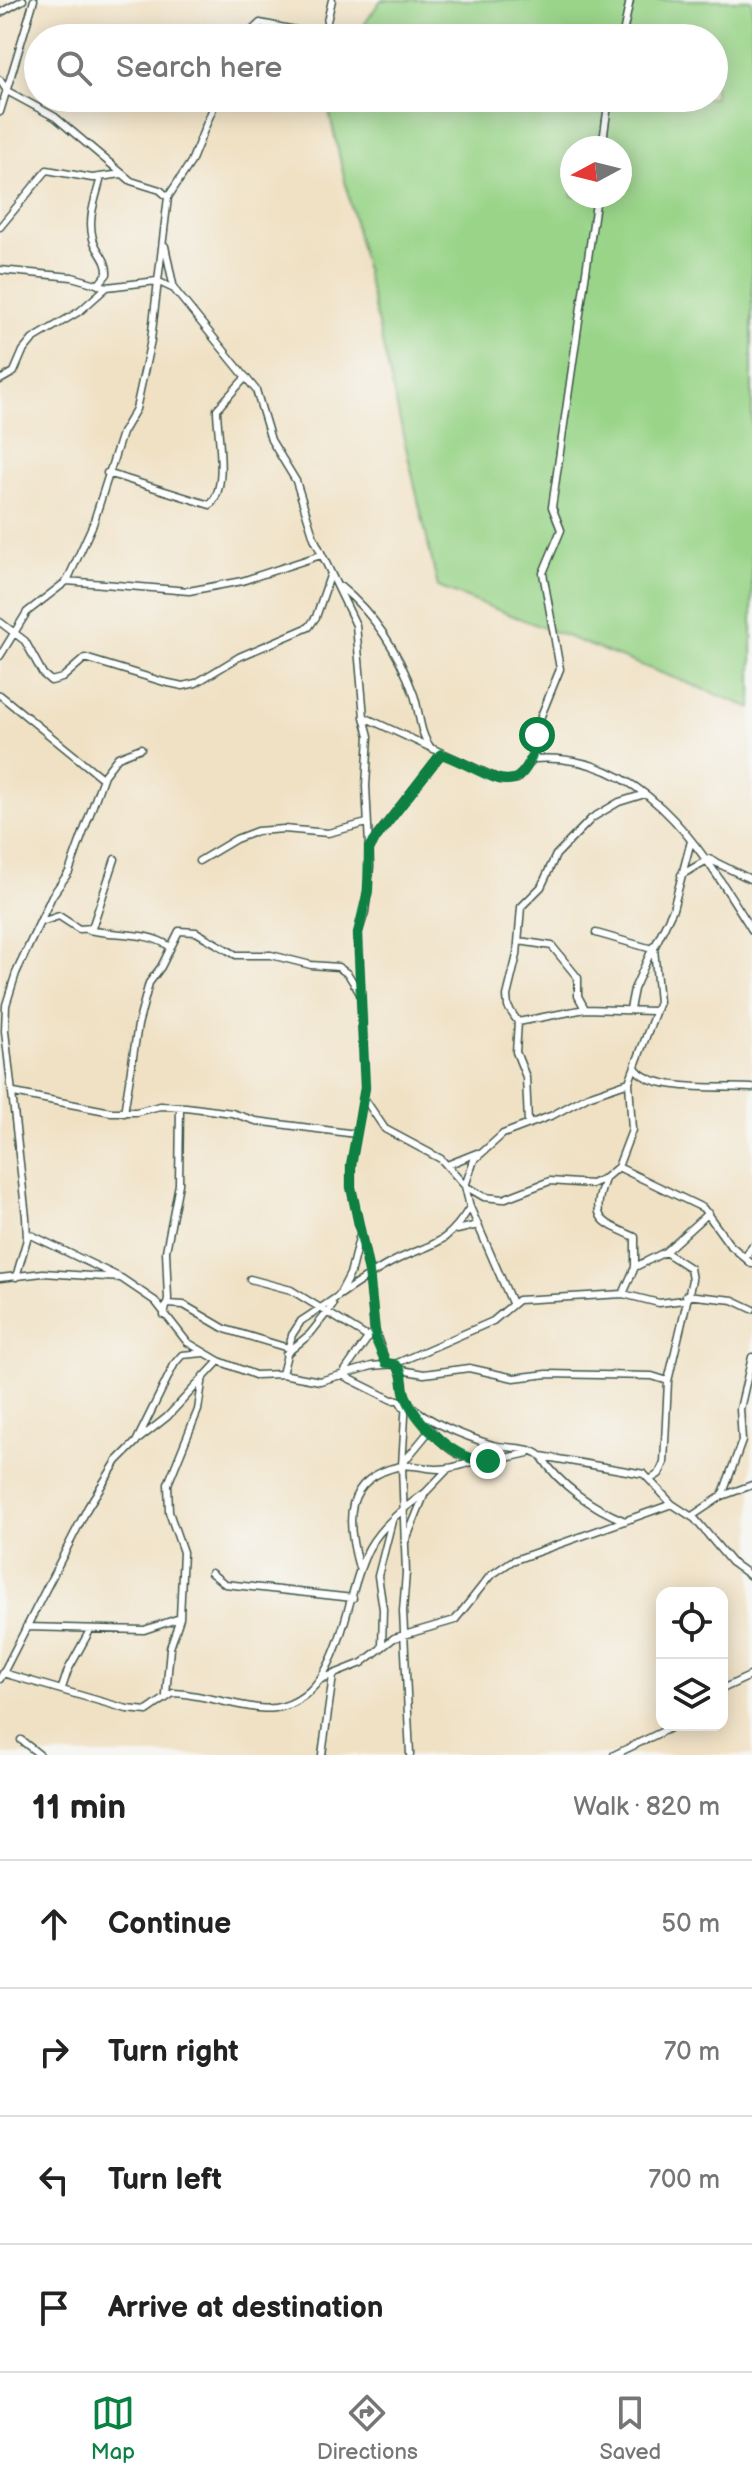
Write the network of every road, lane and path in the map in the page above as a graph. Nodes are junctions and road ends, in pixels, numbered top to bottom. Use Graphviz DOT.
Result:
graph roads {
  1 [pos="23,0"];
  2 [pos="34,0"];
  3 [pos="332,0"];
  4 [pos="630,0"];
  5 [pos="0,13"];
  6 [pos="27,24"];
  7 [pos="326,24"];
  8 [pos="625,24"];
  9 [pos="24,34"];
  10 [pos="0,80"];
  11 [pos="7,91"];
  12 [pos="24,100"];
  13 [pos="0,112"];
  14 [pos="46,112"];
  15 [pos="211,112"];
  16 [pos="607,112"];
  17 [pos="604,136"];
  18 [pos="122,174"];
  19 [pos="101,177"];
  20 [pos="168,197"];
  21 [pos="595,208"];
  22 [pos="0,227"];
  23 [pos="164,239"];
  24 [pos="0,270"];
  25 [pos="157,281"];
  26 [pos="98,285"];
  27 [pos="107,287"];
  28 [pos="174,289"];
  29 [pos="246,377"];
  30 [pos="0,380"];
  31 [pos="107,473"];
  32 [pos="321,555"];
  33 [pos="332,571"];
  34 [pos="67,581"];
  35 [pos="338,585"];
  36 [pos="0,622"];
  37 [pos="15,632"];
  38 [pos="0,656"];
  39 [pos="0,695"];
  40 [pos="364,717"];
  41 [pos="141,748"];
  42 [pos="437,753"];
  43 [pos="533,759"];
  44 [pos="102,778"];
  45 [pos="645,794"];
  46 [pos="367,823"];
  47 [pos="691,841"];
  48 [pos="369,847"];
  49 [pos="115,859"];
  50 [pos="709,859"];
  51 [pos="199,861"];
  52 [pos="680,876"];
  53 [pos="752,880"];
  54 [pos="41,922"];
  55 [pos="89,930"];
  56 [pos="752,930"];
  57 [pos="596,933"];
  58 [pos="519,941"];
  59 [pos="656,941"];
  60 [pos="169,946"];
  61 [pos="652,949"];
  62 [pos="361,995"];
  63 [pos="585,1009"];
  64 [pos="630,1009"];
  65 [pos="653,1011"];
  66 [pos="518,1022"];
  67 [pos="634,1067"];
  68 [pos="629,1082"];
  69 [pos="12,1084"];
  70 [pos="0,1085"];
  71 [pos="752,1088"];
  72 [pos="14,1093"];
  73 [pos="363,1095"];
  74 [pos="180,1107"];
  75 [pos="124,1113"];
  76 [pos="528,1123"];
  77 [pos="356,1134"];
  78 [pos="478,1153"];
  79 [pos="447,1165"];
  80 [pos="618,1167"];
  81 [pos="605,1178"];
  82 [pos="465,1186"];
  83 [pos="470,1207"];
  84 [pos="708,1213"];
  85 [pos="478,1225"];
  86 [pos="457,1230"];
  87 [pos="27,1233"];
  88 [pos="359,1237"];
  89 [pos="752,1246"];
  90 [pos="665,1252"];
  91 [pos="745,1258"];
  92 [pos="752,1264"];
  93 [pos="635,1267"];
  94 [pos="369,1275"];
  95 [pos="16,1277"];
  96 [pos="0,1278"];
  97 [pos="121,1278"];
  98 [pos="250,1279"];
  99 [pos="623,1294"];
  100 [pos="685,1297"];
  101 [pos="335,1301"];
  102 [pos="512,1303"];
  103 [pos="167,1304"];
  104 [pos="752,1309"];
  105 [pos="326,1310"];
  106 [pos="164,1315"];
  107 [pos="374,1328"];
  108 [pos="179,1336"];
  109 [pos="369,1338"];
  110 [pos="287,1351"];
  111 [pos="204,1353"];
  112 [pos="182,1355"];
  113 [pos="752,1357"];
  114 [pos="219,1361"];
  115 [pos="386,1363"];
  116 [pos="395,1364"];
  117 [pos="401,1370"];
  118 [pos="282,1374"];
  119 [pos="342,1375"];
  120 [pos="203,1376"];
  121 [pos="668,1381"];
  122 [pos="406,1400"];
  123 [pos="415,1409"];
  124 [pos="405,1410"];
  125 [pos="431,1429"];
  126 [pos="136,1442"];
  127 [pos="538,1453"];
  128 [pos="475,1461"];
  129 [pos="402,1464"];
  130 [pos="450,1468"];
  131 [pos="651,1479"];
  132 [pos="752,1485"];
  133 [pos="425,1493"];
  134 [pos="722,1496"];
  135 [pos="672,1504"];
  136 [pos="404,1509"];
  137 [pos="692,1516"];
  138 [pos="392,1521"];
  139 [pos="625,1521"];
  140 [pos="405,1543"];
  141 [pos="359,1568"];
  142 [pos="211,1573"];
  143 [pos="752,1577"];
  144 [pos="353,1598"];
  145 [pos="180,1618"];
  146 [pos="26,1627"];
  147 [pos="89,1632"];
  148 [pos="403,1635"];
  149 [pos="382,1646"];
  150 [pos="752,1675"];
  151 [pos="1,1676"];
  152 [pos="333,1676"];
  153 [pos="318,1680"];
  154 [pos="728,1686"];
  155 [pos="62,1688"];
  156 [pos="166,1695"];
  157 [pos="664,1731"];
  158 [pos="21,1740"];
  159 [pos="40,1755"];
  160 [pos="322,1755"];
  161 [pos="410,1755"];
  162 [pos="614,1755"];
  1 -- 5 [label="street"];
  2 -- 6 [label="street"];
  3 -- 7 [label="street"];
  4 -- 8 [label="street"];
  9 -- 11 [label="street"];
  10 -- 11 [label="street"];
  11 -- 12 [label="street"];
  11 -- 13 [label="street"];
  14 -- 18 [label="street"];
  15 -- 20 [label="street"];
  16 -- 17 [label="street"];
  18 -- 19 [label="street"];
  18 -- 20 [label="street"];
  19 -- 22 [label="street"];
  19 -- 26 [label="street"];
  20 -- 23 [label="street"];
  21 -- 43 [label="street"];
  23 -- 25 [label="street"];
  23 -- 28 [label="street"];
  24 -- 26 [label="street"];
  25 -- 27 [label="street"];
  25 -- 28 [label="street"];
  25 -- 31 [label="street"];
  26 -- 27 [label="street"];
  27 -- 30 [label="street"];
  28 -- 29 [label="street"];
  29 -- 31 [label="street"];
  29 -- 32 [label="street"];
  31 -- 34 [label="street"];
  32 -- 33 [label="street"];
  32 -- 34 [label="street"];
  33 -- 35 [label="street"];
  33 -- 37 [label="street"];
  34 -- 37 [label="street"];
  35 -- 40 [label="street"];
  35 -- 42 [label="street"];
  36 -- 37 [label="street"];
  37 -- 38 [label="street"];
  39 -- 44 [label="street"];
  40 -- 42 [label="street"];
  40 -- 46 [label="street"];
  41 -- 44 [label="street"];
  42 -- 43 [label="street"];
  42 -- 48 [label="street"];
  43 -- 45 [label="street"];
  44 -- 54 [label="street"];
  45 -- 47 [label="street"];
  45 -- 58 [label="street"];
  46 -- 48 [label="street"];
  46 -- 51 [label="street"];
  47 -- 50 [label="street"];
  47 -- 52 [label="street"];
  48 -- 62 [label="street"];
  49 -- 55 [label="street"];
  50 -- 52 [label="street"];
  50 -- 53 [label="street"];
  50 -- 56 [label="street"];
  52 -- 59 [label="street"];
  54 -- 55 [label="street"];
  54 -- 69 [label="street"];
  55 -- 60 [label="street"];
  57 -- 61 [label="street"];
  58 -- 63 [label="street"];
  58 -- 66 [label="street"];
  59 -- 61 [label="street"];
  59 -- 65 [label="street"];
  60 -- 62 [label="street"];
  60 -- 75 [label="street"];
  61 -- 64 [label="street"];
  62 -- 73 [label="street"];
  63 -- 64 [label="street"];
  63 -- 66 [label="street"];
  64 -- 65 [label="street"];
  65 -- 67 [label="street"];
  66 -- 76 [label="street"];
  67 -- 68 [label="street"];
  67 -- 71 [label="street"];
  68 -- 76 [label="street"];
  68 -- 80 [label="street"];
  69 -- 70 [label="street"];
  69 -- 72 [label="street"];
  72 -- 75 [label="street"];
  72 -- 87 [label="street"];
  73 -- 77 [label="street"];
  73 -- 79 [label="street"];
  74 -- 75 [label="street"];
  74 -- 77 [label="street"];
  74 -- 103 [label="street"];
  76 -- 78 [label="street"];
  77 -- 88 [label="street"];
  78 -- 79 [label="street"];
  78 -- 82 [label="street"];
  79 -- 82 [label="street"];
  80 -- 81 [label="street"];
  80 -- 84 [label="street"];
  81 -- 82 [label="street"];
  81 -- 93 [label="street"];
  82 -- 83 [label="street"];
  83 -- 85 [label="street"];
  83 -- 86 [label="street"];
  84 -- 90 [label="street"];
  84 -- 91 [label="street"];
  85 -- 86 [label="street"];
  85 -- 102 [label="street"];
  86 -- 94 [label="street"];
  87 -- 95 [label="street"];
  87 -- 97 [label="street"];
  88 -- 94 [label="street"];
  88 -- 101 [label="street"];
  89 -- 91 [label="street"];
  90 -- 93 [label="street"];
  90 -- 100 [label="street"];
  91 -- 92 [label="street"];
  93 -- 99 [label="street"];
  94 -- 101 [label="street"];
  94 -- 107 [label="street"];
  95 -- 96 [label="street"];
  95 -- 97 [label="street"];
  97 -- 106 [label="street"];
  98 -- 105 [label="street"];
  99 -- 100 [label="street"];
  99 -- 102 [label="street"];
  100 -- 104 [label="street"];
  100 -- 121 [label="street"];
  101 -- 105 [label="street"];
  102 -- 116 [label="street"];
  103 -- 106 [label="street"];
  103 -- 110 [label="street"];
  105 -- 109 [label="street"];
  105 -- 110 [label="street"];
  105 -- 110 [label="street"];
  106 -- 108 [label="street"];
  107 -- 109 [label="street"];
  107 -- 115 [label="street"];
  108 -- 111 [label="street"];
  108 -- 112 [label="street"];
  109 -- 119 [label="street"];
  110 -- 118 [label="street"];
  111 -- 112 [label="street"];
  111 -- 114 [label="street"];
  112 -- 126 [label="street"];
  113 -- 134 [label="street"];
  114 -- 118 [label="street"];
  114 -- 120 [label="street"];
  115 -- 116 [label="street"];
  115 -- 119 [label="street"];
  116 -- 117 [label="street"];
  117 -- 121 [label="street"];
  117 -- 122 [label="street"];
  118 -- 119 [label="street"];
  119 -- 124 [label="street"];
  120 -- 126 [label="street"];
  120 -- 145 [label="street"];
  121 -- 131 [label="street"];
  122 -- 123 [label="street"];
  122 -- 124 [label="street"];
  123 -- 125 [label="street"];
  123 -- 127 [label="street"];
  124 -- 129 [label="street"];
  125 -- 128 [label="street"];
  125 -- 129 [label="street"];
  126 -- 146 [label="street"];
  127 -- 128 [label="street"];
  127 -- 131 [label="street"];
  127 -- 139 [label="street"];
  128 -- 130 [label="street"];
  129 -- 130 [label="street"];
  129 -- 136 [label="street"];
  129 -- 141 [label="street"];
  130 -- 133 [label="street"];
  131 -- 135 [label="street"];
  132 -- 134 [label="street"];
  133 -- 136 [label="street"];
  133 -- 140 [label="street"];
  134 -- 137 [label="street"];
  135 -- 137 [label="street"];
  135 -- 139 [label="street"];
  136 -- 138 [label="street"];
  136 -- 140 [label="street"];
  137 -- 143 [label="street"];
  138 -- 141 [label="street"];
  138 -- 149 [label="street"];
  139 -- 148 [label="street"];
  140 -- 148 [label="street"];
  141 -- 144 [label="street"];
  142 -- 144 [label="street"];
  144 -- 153 [label="street"];
  145 -- 146 [label="street"];
  145 -- 156 [label="street"];
  146 -- 151 [label="street"];
  147 -- 155 [label="street"];
  148 -- 149 [label="street"];
  148 -- 161 [label="street"];
  149 -- 152 [label="street"];
  150 -- 154 [label="street"];
  151 -- 155 [label="street"];
  152 -- 153 [label="street"];
  152 -- 160 [label="street"];
  153 -- 156 [label="street"];
  155 -- 156 [label="street"];
  157 -- 162 [label="street"];
  158 -- 159 [label="street"];
}
